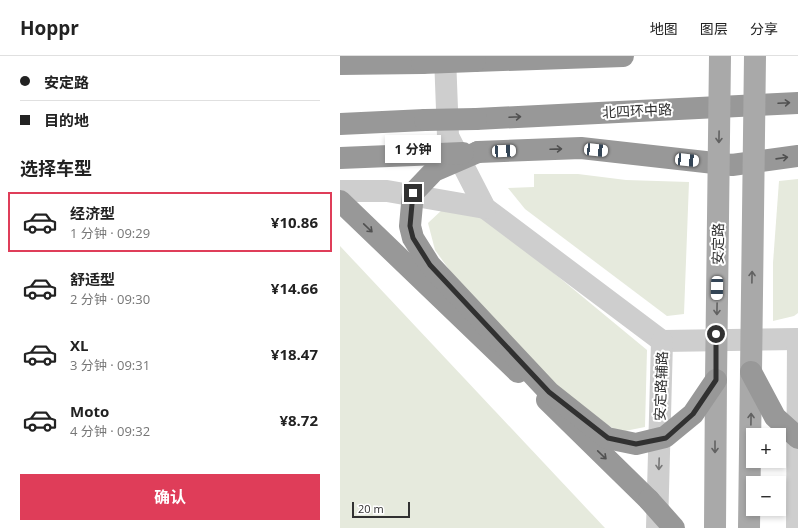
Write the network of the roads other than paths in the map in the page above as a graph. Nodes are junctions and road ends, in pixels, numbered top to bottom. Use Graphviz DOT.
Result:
graph roads {
  1 [pos="445,56"];
  2 [pos="622,56"];
  3 [pos="720,56"];
  4 [pos="755,56"];
  5 [pos="340,64"];
  6 [pos="798,103"];
  7 [pos="340,124"];
  8 [pos="478,152"];
  9 [pos="798,156"];
  10 [pos="340,158"];
  11 [pos="340,191"];
  12 [pos="340,201"];
  13 [pos="485,208"];
  14 [pos="798,340"];
  15 [pos="662,341"];
  16 [pos="751,372"];
  17 [pos="716,380"];
  18 [pos="798,438"];
  19 [pos="657,528"];
  20 [pos="674,528"];
  21 [pos="714,528"];
  22 [pos="749,528"];
  23 [pos="798,528"];
  1 -- 13 [label="street"];
  2 -- 5 [label="highway, bridge"];
  3 -- 17 [label="main road, 安定路, one-way, bridge"];
  16 -- 4 [label="main road, one-way, bridge"];
  7 -- 6 [label="highway, 北四环中路, one-way, bridge"];
  8 -- 9 [label="highway, one-way"];
  8 -- 10 [label="highway, bridge"];
  8 -- 17 [label="highway, bridge"];
  11 -- 13 [label="street"];
  12 -- 20 [label="highway, one-way, bridge"];
  13 -- 15 [label="street"];
  14 -- 15 [label="street"];
  14 -- 23 [label="street"];
  15 -- 19 [label="street, 安定路辅路, one-way"];
  16 -- 18 [label="highway, bridge"];
  22 -- 16 [label="main road, one-way"];
  17 -- 21 [label="main road, 安定路, one-way"];
}
